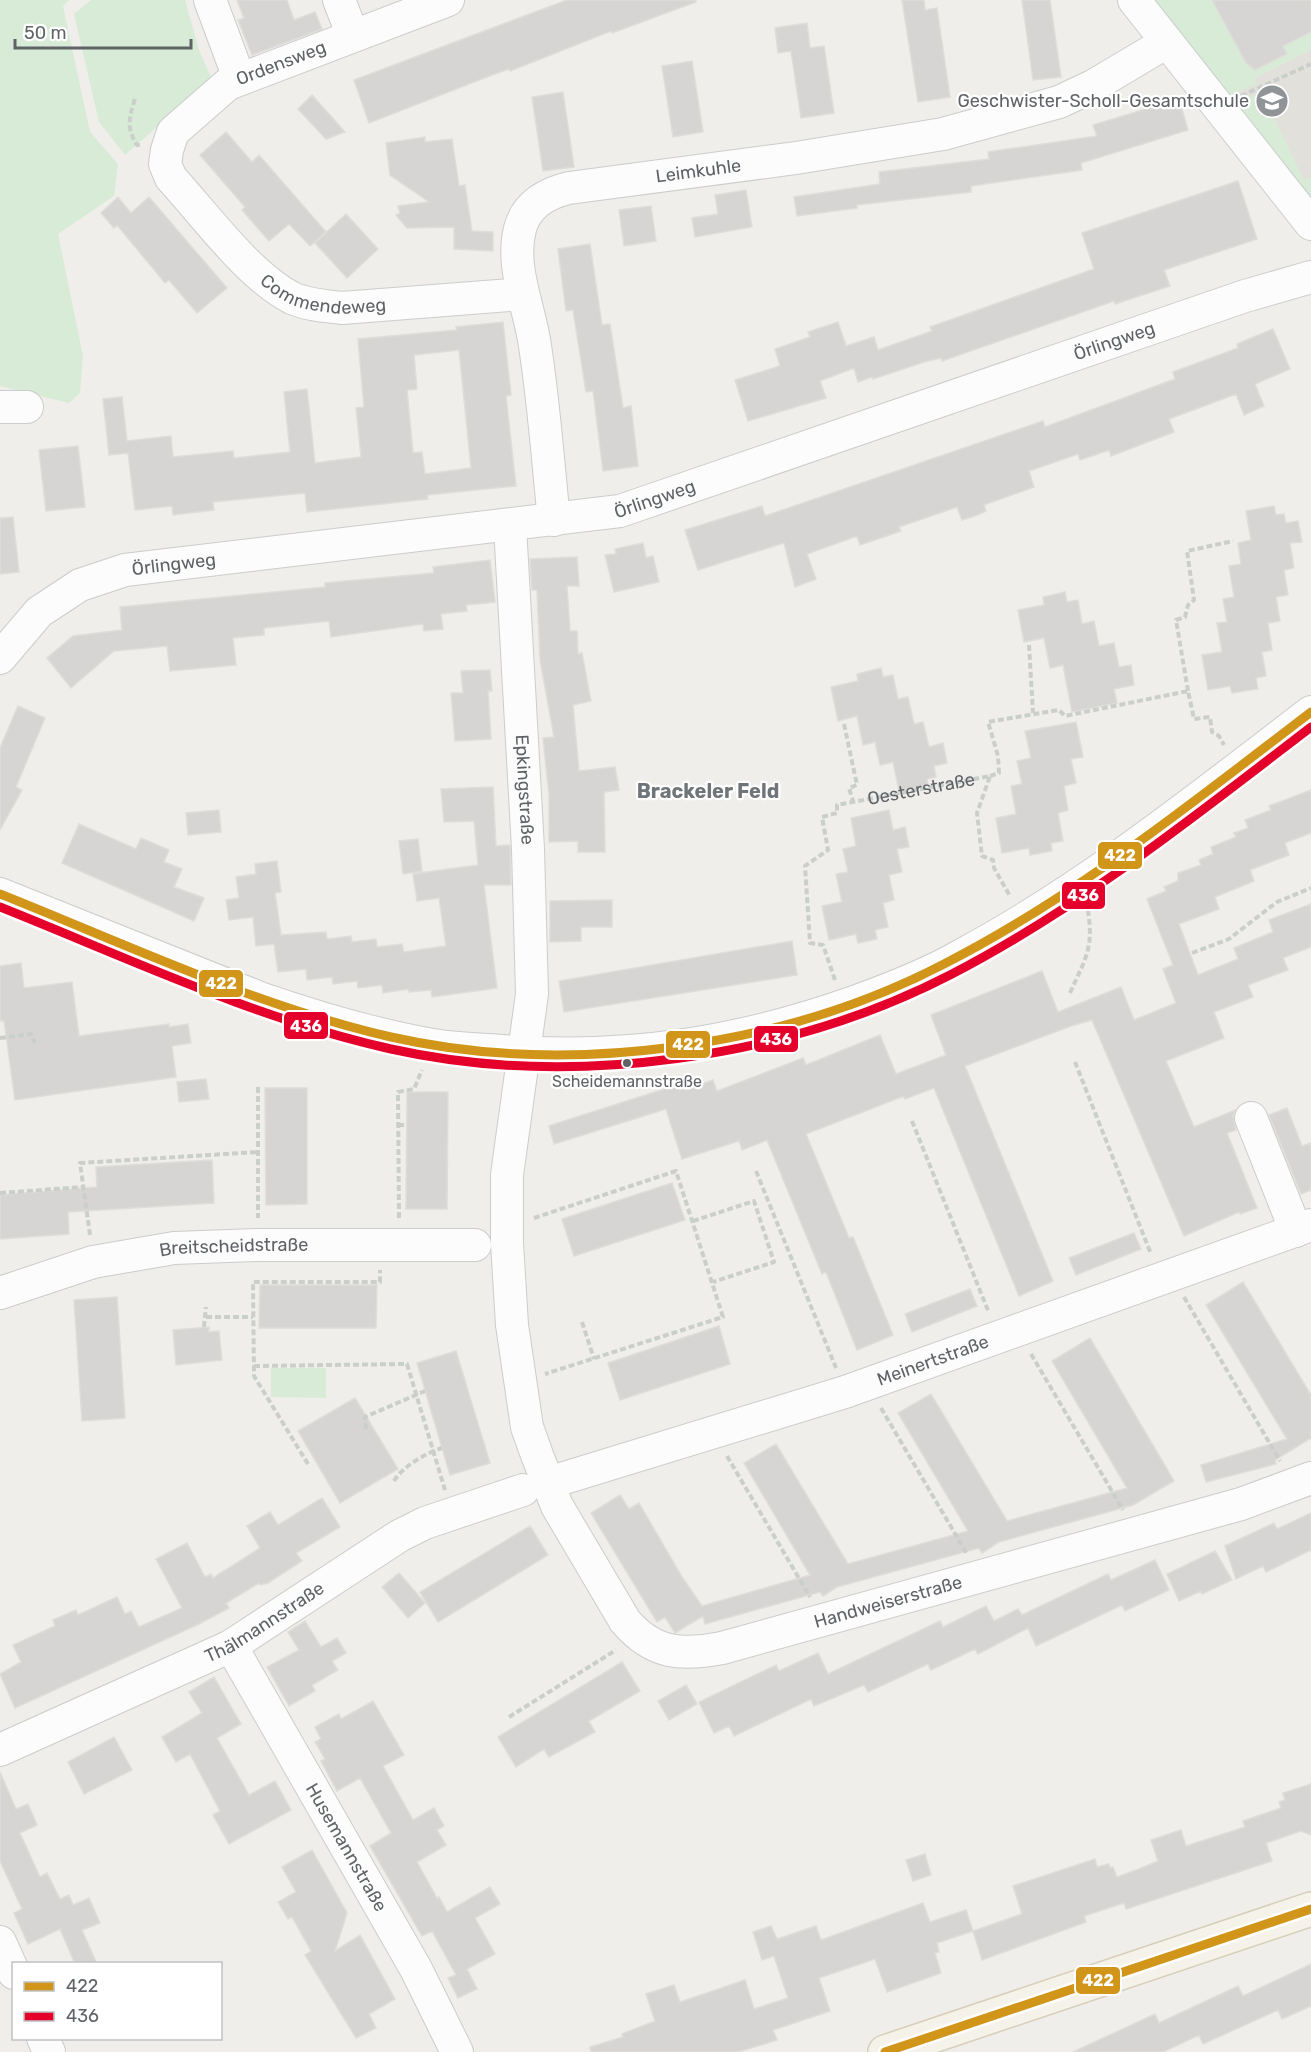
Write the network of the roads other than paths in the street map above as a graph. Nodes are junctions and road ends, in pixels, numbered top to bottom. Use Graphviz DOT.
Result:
graph roads {
  1 [pos="210,0"];
  2 [pos="339,0"];
  3 [pos="448,0"];
  4 [pos="1134,0"];
  5 [pos="353,36"];
  6 [pos="1167,42"];
  7 [pos="239,78"];
  8 [pos="169,164"];
  9 [pos="1311,224"];
  10 [pos="1311,277"];
  11 [pos="522,294"];
  12 [pos="554,520"];
  13 [pos="510,526"];
  14 [pos="0,658"];
  15 [pos="1307,722"];
  16 [pos="0,894"];
  17 [pos="524,1052"];
  18 [pos="1251,1118"];
  19 [pos="1304,1228"];
  20 [pos="475,1245"];
  21 [pos="0,1293"];
  22 [pos="1303,1482"];
  23 [pos="536,1486"];
  24 [pos="231,1646"];
  25 [pos="0,1750"];
  26 [pos="1311,1909"];
  27 [pos="0,1942"];
  28 [pos="12,1969"];
  29 [pos="457,2052"];
  30 [pos="886,2052"];
  1 -- 7 [label="street"];
  2 -- 5 [label="street"];
  3 -- 5 [label="street, Ordensweg"];
  4 -- 6 [label="street"];
  5 -- 7 [label="street, Ordensweg"];
  6 -- 9 [label="street"];
  6 -- 11 [label="street, Leimkuhle"];
  7 -- 8 [label="street, Ordensweg"];
  8 -- 11 [label="street, Commendeweg"];
  10 -- 12 [label="street, Örlingweg"];
  11 -- 12 [label="street, Leimkuhle"];
  12 -- 13 [label="street, Örlingweg"];
  13 -- 14 [label="street, Örlingweg"];
  13 -- 17 [label="street, Epkingstraße"];
  15 -- 17 [label="street"];
  16 -- 17 [label="street"];
  17 -- 23 [label="street"];
  18 -- 19 [label="street"];
  19 -- 23 [label="street, Meinertstraße"];
  20 -- 21 [label="street, Breitscheidstraße"];
  22 -- 23 [label="street, Handweiserstraße"];
  23 -- 24 [label="street, Thälmannstraße"];
  24 -- 25 [label="street, Thälmannstraße"];
  24 -- 29 [label="street, Husemannstraße"];
  26 -- 30 [label="main road"];
  27 -- 28 [label="street"];
}
